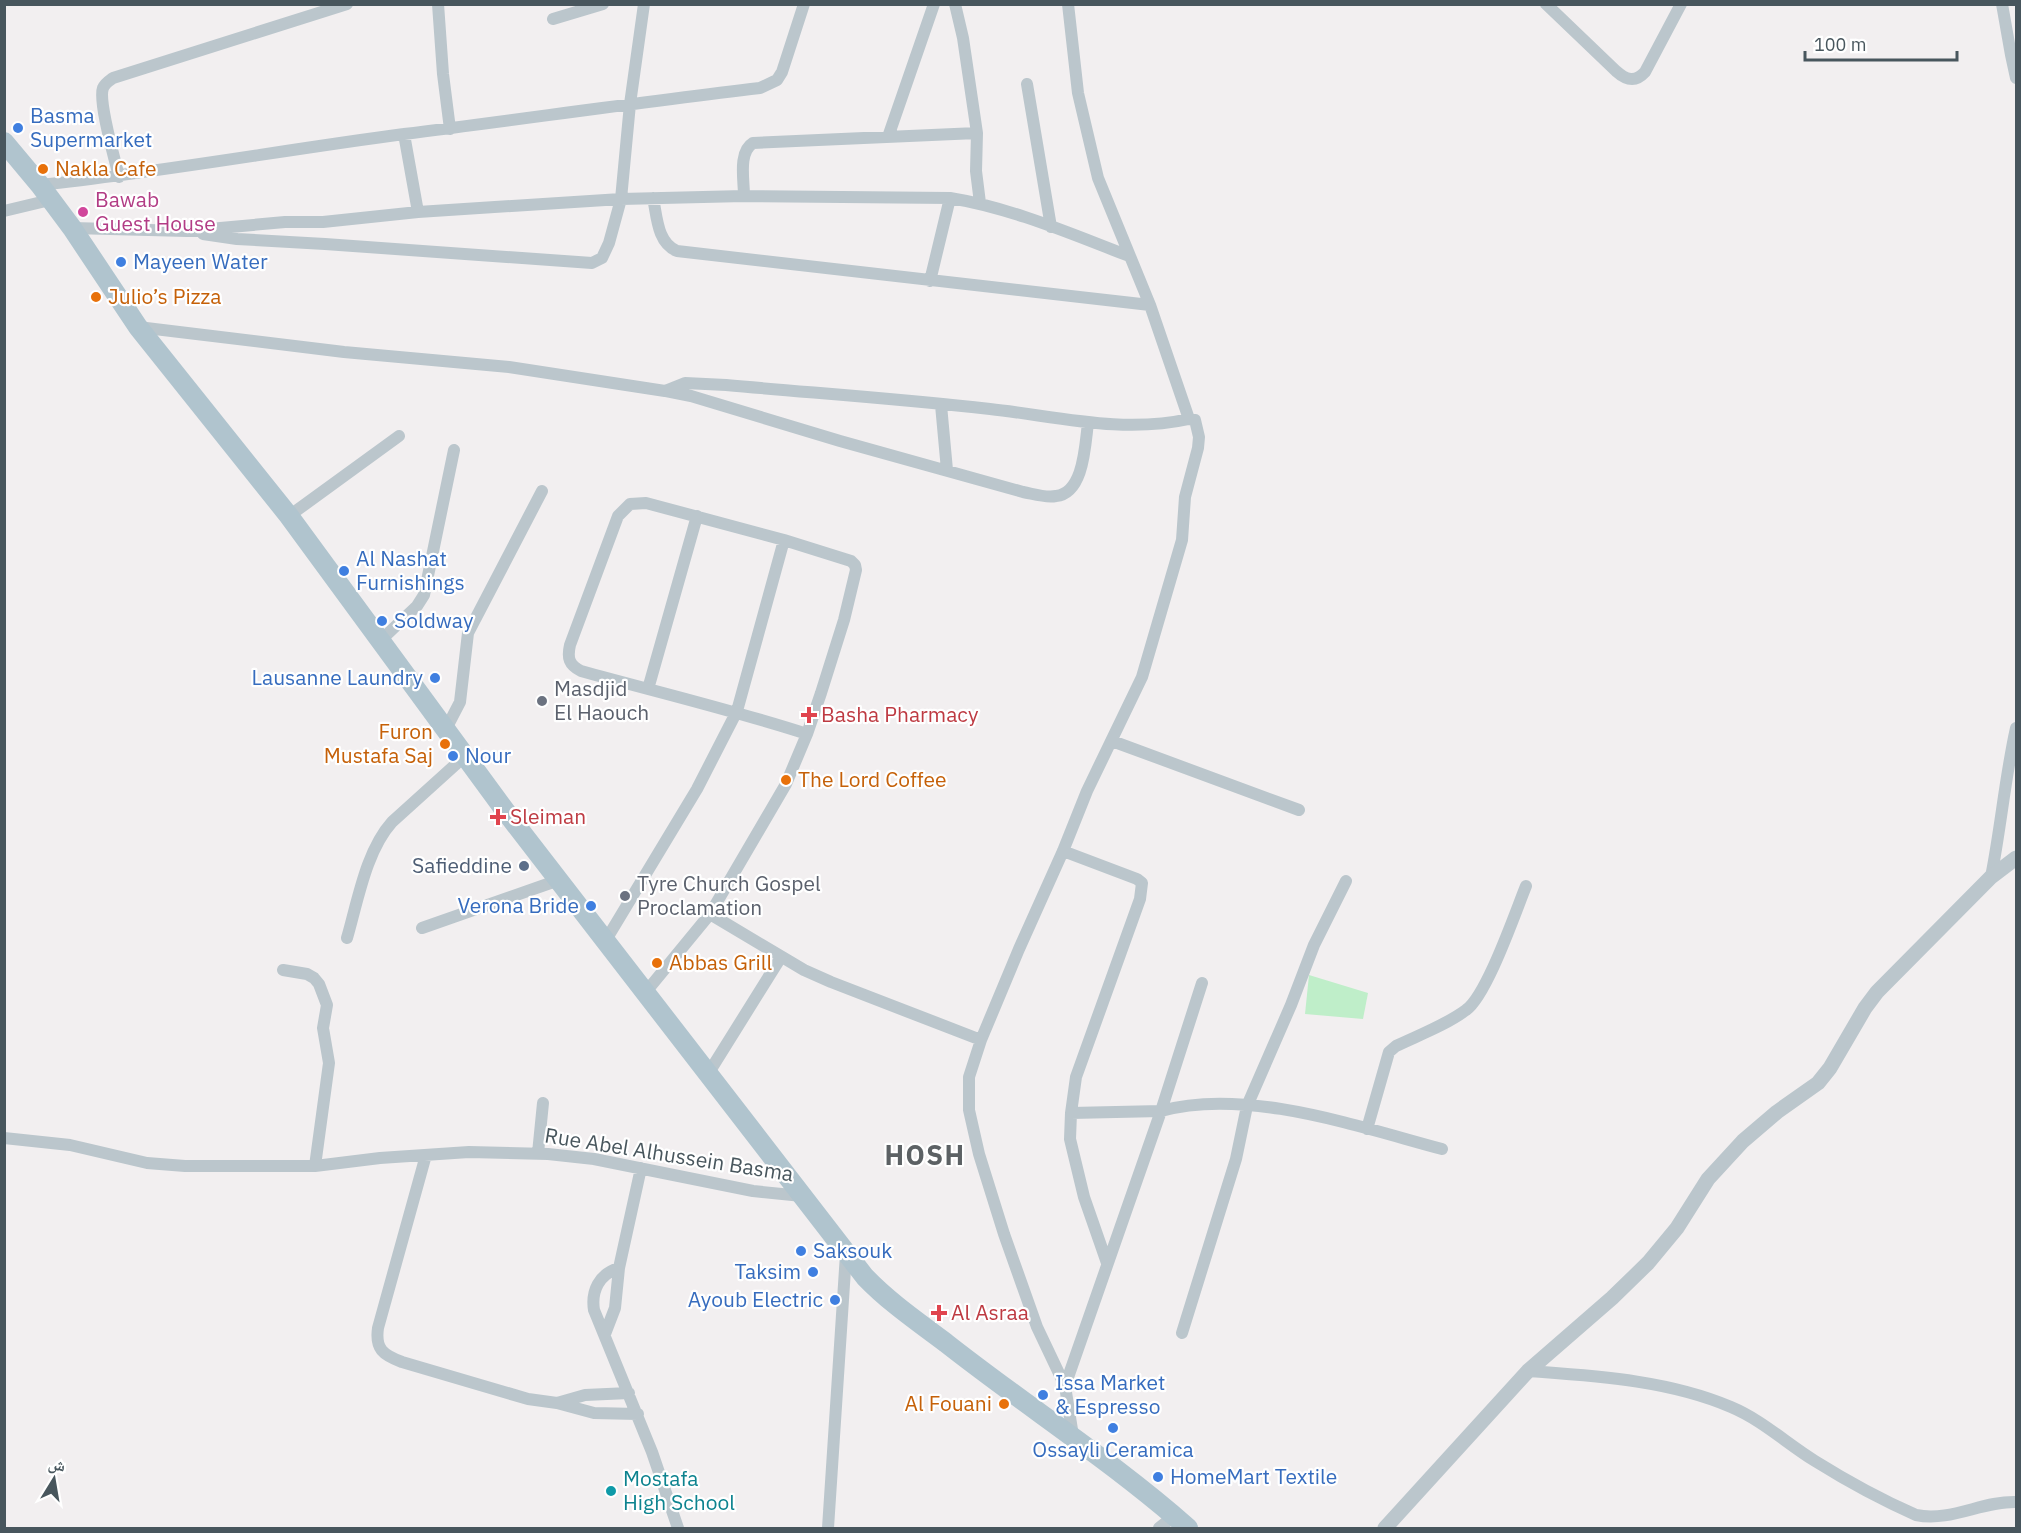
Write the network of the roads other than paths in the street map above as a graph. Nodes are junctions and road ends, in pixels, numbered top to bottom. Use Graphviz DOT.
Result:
graph roads {
  1 [pos="347,4"];
  2 [pos="438,4"];
  3 [pos="603,4"];
  4 [pos="644,4"];
  5 [pos="804,4"];
  6 [pos="934,4"];
  7 [pos="955,4"];
  8 [pos="1068,4"];
  9 [pos="1546,4"];
  10 [pos="1681,4"];
  11 [pos="2002,4"];
  12 [pos="553,19"];
  13 [pos="2014,54"];
  14 [pos="2016,78"];
  15 [pos="1027,84"];
  16 [pos="630,104"];
  17 [pos="450,129"];
  18 [pos="977,133"];
  19 [pos="405,134"];
  20 [pos="888,137"];
  21 [pos="4,142"];
  22 [pos="12,164"];
  23 [pos="119,177"];
  24 [pos="45,193"];
  25 [pos="744,196"];
  26 [pos="653,198"];
  27 [pos="950,198"];
  28 [pos="621,199"];
  29 [pos="980,203"];
  30 [pos="4,211"];
  31 [pos="418,212"];
  32 [pos="323,222"];
  33 [pos="1051,227"];
  34 [pos="72,228"];
  35 [pos="188,231"];
  36 [pos="325,244"];
  37 [pos="1129,256"];
  38 [pos="930,281"];
  39 [pos="1150,306"];
  40 [pos="138,327"];
  41 [pos="726,385"];
  42 [pos="665,391"];
  43 [pos="941,405"];
  44 [pos="734,410"];
  45 [pos="1189,419"];
  46 [pos="1088,423"];
  47 [pos="399,436"];
  48 [pos="454,450"];
  49 [pos="947,470"];
  50 [pos="542,490"];
  51 [pos="289,516"];
  52 [pos="697,516"];
  53 [pos="783,540"];
  54 [pos="380,641"];
  55 [pos="648,689"];
  56 [pos="737,711"];
  57 [pos="2016,728"];
  58 [pos="446,729"];
  59 [pos="807,734"];
  60 [pos="1112,741"];
  61 [pos="465,756"];
  62 [pos="1299,810"];
  63 [pos="1063,851"];
  64 [pos="2016,858"];
  65 [pos="1991,877"];
  66 [pos="559,880"];
  67 [pos="1346,881"];
  68 [pos="1526,886"];
  69 [pos="710,914"];
  70 [pos="422,928"];
  71 [pos="347,938"];
  72 [pos="606,940"];
  73 [pos="781,957"];
  74 [pos="283,970"];
  75 [pos="1202,983"];
  76 [pos="645,993"];
  77 [pos="981,1040"];
  78 [pos="708,1074"];
  79 [pos="543,1103"];
  80 [pos="1247,1106"];
  81 [pos="1161,1111"];
  82 [pos="1071,1113"];
  83 [pos="1367,1129"];
  84 [pos="4,1138"];
  85 [pos="1442,1149"];
  86 [pos="538,1153"];
  87 [pos="426,1155"];
  88 [pos="315,1166"];
  89 [pos="641,1168"];
  90 [pos="802,1196"];
  91 [pos="846,1254"];
  92 [pos="1107,1263"];
  93 [pos="619,1268"];
  94 [pos="1182,1333"];
  95 [pos="604,1334"];
  96 [pos="1528,1371"];
  97 [pos="1065,1386"];
  98 [pos="629,1393"];
  99 [pos="557,1403"];
  100 [pos="638,1414"];
  101 [pos="1073,1437"];
  102 [pos="2016,1502"];
  103 [pos="1174,1524"];
  104 [pos="678,1528"];
  105 [pos="828,1528"];
  106 [pos="1384,1528"];
  1 -- 23 [label="street"];
  2 -- 17 [label="street"];
  3 -- 12 [label="street"];
  4 -- 16 [label="street"];
  5 -- 16 [label="street"];
  6 -- 20 [label="street"];
  7 -- 18 [label="street"];
  8 -- 37 [label="street"];
  9 -- 10 [label="street"];
  11 -- 13 [label="street"];
  13 -- 14 [label="street"];
  15 -- 33 [label="street"];
  16 -- 17 [label="street"];
  16 -- 28 [label="street"];
  17 -- 19 [label="street"];
  18 -- 20 [label="street"];
  18 -- 29 [label="street"];
  19 -- 23 [label="street"];
  19 -- 31 [label="street"];
  20 -- 25 [label="street"];
  21 -- 22 [label="main road"];
  22 -- 24 [label="main road"];
  23 -- 24 [label="street"];
  24 -- 30 [label="street"];
  24 -- 34 [label="main road"];
  25 -- 26 [label="street"];
  25 -- 27 [label="street"];
  26 -- 28 [label="street"];
  26 -- 38 [label="street"];
  27 -- 29 [label="street"];
  27 -- 38 [label="street"];
  28 -- 31 [label="street"];
  28 -- 36 [label="street"];
  29 -- 33 [label="street"];
  31 -- 32 [label="street"];
  32 -- 35 [label="street"];
  32 -- 36 [label="street"];
  33 -- 37 [label="street"];
  34 -- 35 [label="street"];
  34 -- 40 [label="main road"];
  35 -- 36 [label="street"];
  37 -- 39 [label="street"];
  38 -- 39 [label="street"];
  39 -- 45 [label="street"];
  40 -- 42 [label="street"];
  40 -- 51 [label="main road"];
  41 -- 42 [label="street"];
  41 -- 43 [label="street"];
  41 -- 44 [label="street"];
  42 -- 44 [label="street"];
  43 -- 46 [label="street"];
  43 -- 49 [label="street"];
  44 -- 49 [label="street"];
  45 -- 46 [label="street"];
  45 -- 60 [label="street"];
  46 -- 49 [label="street"];
  47 -- 51 [label="street"];
  48 -- 54 [label="street"];
  50 -- 58 [label="street"];
  51 -- 54 [label="main road"];
  52 -- 53 [label="street"];
  52 -- 55 [label="street"];
  52 -- 55 [label="street"];
  53 -- 56 [label="street"];
  53 -- 59 [label="street"];
  54 -- 58 [label="main road"];
  55 -- 56 [label="street"];
  56 -- 59 [label="street"];
  56 -- 72 [label="street"];
  57 -- 65 [label="street"];
  58 -- 61 [label="main road"];
  59 -- 69 [label="street"];
  60 -- 62 [label="street"];
  60 -- 63 [label="street"];
  61 -- 66 [label="main road"];
  61 -- 71 [label="street"];
  63 -- 77 [label="street"];
  63 -- 82 [label="street"];
  64 -- 65 [label="street"];
  65 -- 96 [label="street"];
  66 -- 70 [label="street"];
  66 -- 72 [label="main road"];
  67 -- 80 [label="street"];
  68 -- 83 [label="street"];
  69 -- 73 [label="street"];
  69 -- 76 [label="street"];
  72 -- 76 [label="main road"];
  73 -- 77 [label="street"];
  73 -- 78 [label="street"];
  74 -- 88 [label="street"];
  75 -- 81 [label="street"];
  76 -- 78 [label="main road"];
  77 -- 97 [label="street"];
  78 -- 90 [label="main road"];
  79 -- 86 [label="street"];
  80 -- 81 [label="street"];
  80 -- 83 [label="street"];
  80 -- 94 [label="street"];
  81 -- 82 [label="street"];
  81 -- 92 [label="street"];
  82 -- 92 [label="street"];
  83 -- 85 [label="street"];
  84 -- 88 [label="street, Rue Abel Alhussein Basma"];
  86 -- 87 [label="street, Rue Abel Alhussein Basma"];
  86 -- 89 [label="street, Rue Abel Alhussein Basma"];
  87 -- 88 [label="street, Rue Abel Alhussein Basma"];
  87 -- 99 [label="street"];
  89 -- 90 [label="street, Rue Abel Alhussein Basma"];
  89 -- 93 [label="street"];
  90 -- 91 [label="main road"];
  91 -- 101 [label="main road"];
  91 -- 105 [label="street"];
  92 -- 97 [label="street"];
  93 -- 95 [label="street"];
  93 -- 95 [label="street"];
  95 -- 98 [label="street"];
  96 -- 102 [label="street"];
  96 -- 106 [label="street"];
  97 -- 101 [label="street"];
  98 -- 99 [label="street"];
  98 -- 100 [label="street"];
  99 -- 100 [label="street"];
  100 -- 104 [label="street"];
  101 -- 103 [label="main road"];
}
